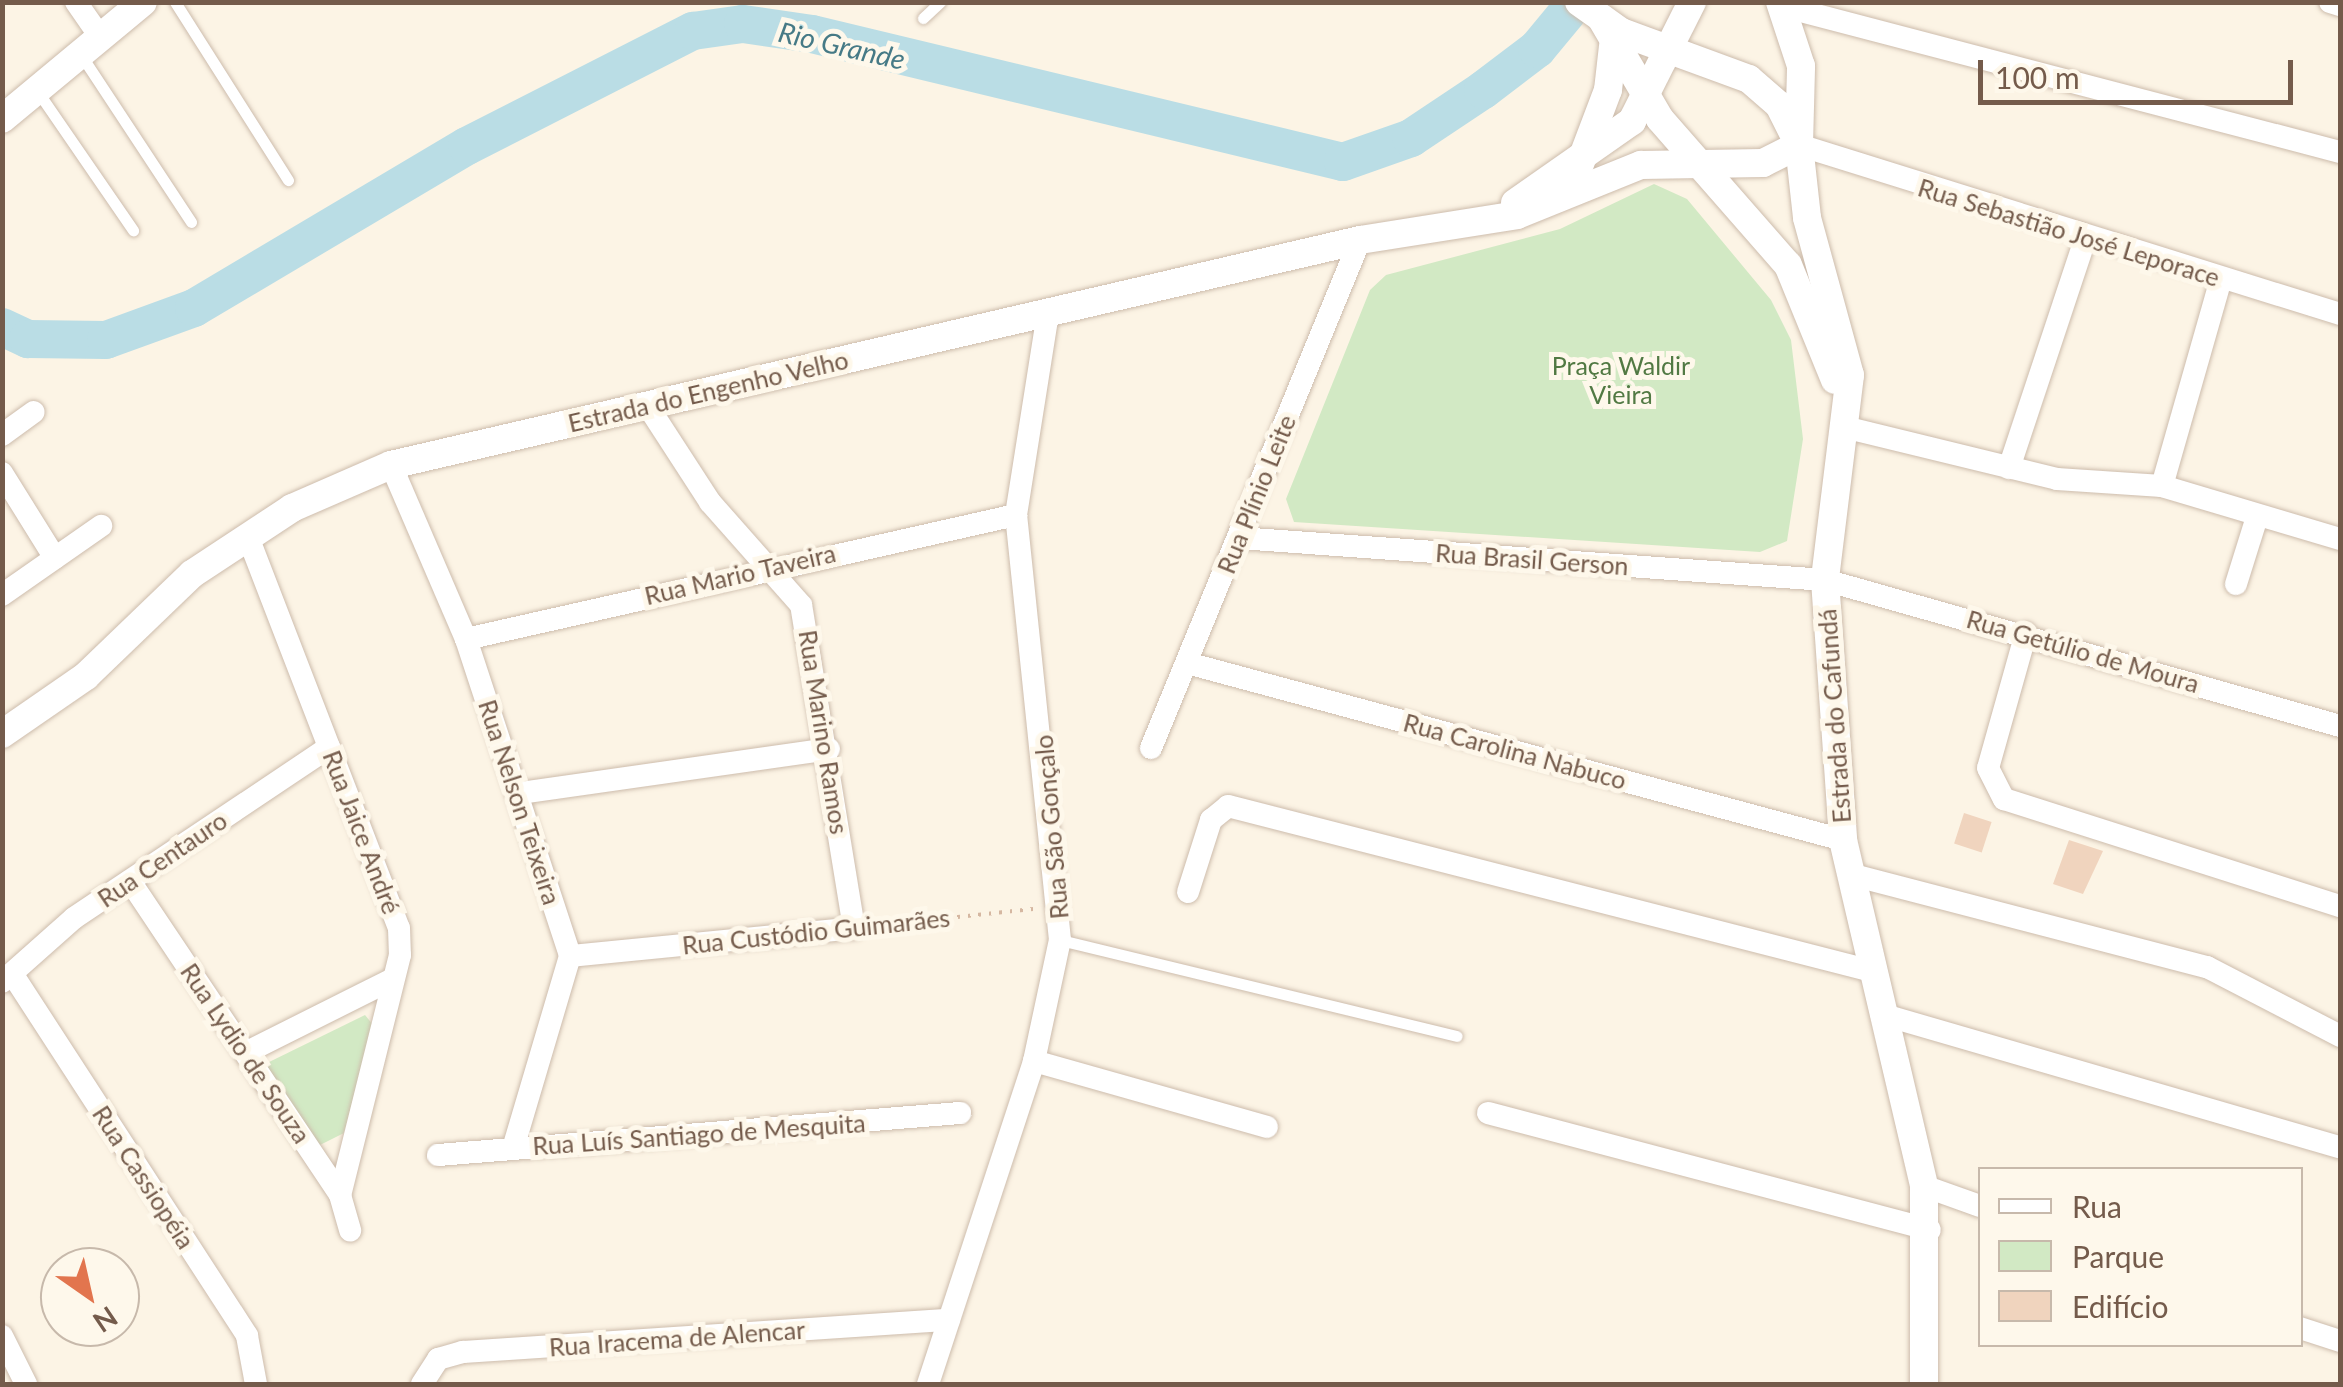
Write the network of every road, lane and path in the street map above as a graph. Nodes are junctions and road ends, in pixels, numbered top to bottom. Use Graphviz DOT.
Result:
graph roads {
  1 [pos="76,2"];
  2 [pos="143,2"];
  3 [pos="175,2"];
  4 [pos="940,2"];
  5 [pos="1692,2"];
  6 [pos="2330,2"];
  7 [pos="1781,4"];
  8 [pos="2340,6"];
  9 [pos="1821,8"];
  10 [pos="1588,9"];
  11 [pos="923,18"];
  12 [pos="1671,43"];
  13 [pos="91,46"];
  14 [pos="1612,46"];
  15 [pos="38,92"];
  16 [pos="1648,97"];
  17 [pos="2,119"];
  18 [pos="1799,145"];
  19 [pos="2340,152"];
  20 [pos="1694,158"];
  21 [pos="1579,166"];
  22 [pos="288,180"];
  23 [pos="1491,215"];
  24 [pos="191,222"];
  25 [pos="133,230"];
  26 [pos="2086,236"];
  27 [pos="1360,240"];
  28 [pos="2220,279"];
  29 [pos="1048,314"];
  30 [pos="2340,314"];
  31 [pos="650,408"];
  32 [pos="34,412"];
  33 [pos="1844,421"];
  34 [pos="2,435"];
  35 [pos="391,465"];
  36 [pos="2009,468"];
  37 [pos="2,473"];
  38 [pos="2162,486"];
  39 [pos="1016,515"];
  40 [pos="2256,520"];
  41 [pos="100,526"];
  42 [pos="248,536"];
  43 [pos="1239,538"];
  44 [pos="2340,539"];
  45 [pos="55,558"];
  46 [pos="762,568"];
  47 [pos="1825,580"];
  48 [pos="2236,584"];
  49 [pos="2,594"];
  50 [pos="2026,633"];
  51 [pos="466,639"];
  52 [pos="1186,663"];
  53 [pos="5,726"];
  54 [pos="2340,726"];
  55 [pos="329,747"];
  56 [pos="1151,748"];
  57 [pos="829,749"];
  58 [pos="520,793"];
  59 [pos="1843,840"];
  60 [pos="1849,874"];
  61 [pos="130,882"];
  62 [pos="1188,892"];
  63 [pos="1063,906"];
  64 [pos="2340,906"];
  65 [pos="854,928"];
  66 [pos="1060,940"];
  67 [pos="570,956"];
  68 [pos="1868,970"];
  69 [pos="8,978"];
  70 [pos="393,979"];
  71 [pos="1881,1014"];
  72 [pos="1457,1036"];
  73 [pos="2340,1036"];
  74 [pos="247,1052"];
  75 [pos="1034,1061"];
  76 [pos="960,1113"];
  77 [pos="1488,1113"];
  78 [pos="1268,1127"];
  79 [pos="2340,1146"];
  80 [pos="514,1148"];
  81 [pos="438,1155"];
  82 [pos="1924,1186"];
  83 [pos="340,1195"];
  84 [pos="1978,1205"];
  85 [pos="1930,1230"];
  86 [pos="350,1231"];
  87 [pos="949,1320"];
  88 [pos="2303,1329"];
  89 [pos="2,1336"];
  90 [pos="2340,1341"];
  91 [pos="1927,1383"];
  92 [pos="26,1384"];
  93 [pos="256,1384"];
  94 [pos="422,1384"];
  95 [pos="928,1384"];
  1 -- 13 [label="street"];
  2 -- 13 [label="street"];
  3 -- 22 [label="lane"];
  4 -- 11 [label="lane"];
  5 -- 12 [label="street, Estrada do Engenho Velho"];
  6 -- 8 [label="street"];
  7 -- 9 [label="street"];
  7 -- 18 [label="street"];
  9 -- 19 [label="street"];
  10 -- 12 [label="street, Estrada do Cafundá"];
  10 -- 14 [label="street, Estrada do Cafundá"];
  12 -- 16 [label="street, Estrada do Engenho Velho"];
  12 -- 18 [label="street, Estrada do Cafundá"];
  13 -- 15 [label="street"];
  13 -- 24 [label="lane"];
  14 -- 16 [label="street, Estrada do Cafundá"];
  14 -- 21 [label="street"];
  15 -- 17 [label="street"];
  15 -- 25 [label="lane"];
  16 -- 20 [label="street, Estrada do Cafundá"];
  16 -- 21 [label="street, Estrada do Engenho Velho"];
  18 -- 20 [label="street, Estrada do Engenho Velho"];
  18 -- 26 [label="street, Rua Sebastião José Leporace"];
  18 -- 33 [label="street, Estrada do Cafundá"];
  20 -- 23 [label="street, Estrada do Engenho Velho"];
  20 -- 33 [label="street, Estrada do Cafundá"];
  21 -- 23 [label="street, Estrada do Engenho Velho"];
  23 -- 27 [label="street, Estrada do Engenho Velho"];
  26 -- 28 [label="street, Rua Sebastião José Leporace"];
  26 -- 36 [label="street"];
  27 -- 29 [label="street, Estrada do Engenho Velho"];
  27 -- 43 [label="street, Rua Plínio Leite"];
  28 -- 30 [label="street, Rua Sebastião José Leporace"];
  28 -- 38 [label="street"];
  29 -- 31 [label="street, Estrada do Engenho Velho"];
  29 -- 39 [label="street, Rua São Gonçalo"];
  31 -- 35 [label="street, Estrada do Engenho Velho"];
  31 -- 46 [label="street, Rua Marino Ramos"];
  32 -- 34 [label="street"];
  33 -- 36 [label="street"];
  33 -- 47 [label="street, Estrada do Cafundá"];
  35 -- 42 [label="street, Estrada do Engenho Velho"];
  35 -- 51 [label="street, Rua Nelson Teixeira"];
  36 -- 38 [label="street"];
  37 -- 45 [label="street"];
  38 -- 40 [label="street"];
  39 -- 46 [label="street, Rua Mario Taveira"];
  39 -- 63 [label="street, Rua São Gonçalo"];
  40 -- 44 [label="street"];
  40 -- 48 [label="street"];
  41 -- 45 [label="street"];
  42 -- 53 [label="street, Estrada do Engenho Velho"];
  42 -- 55 [label="street, Rua Jaice André"];
  43 -- 47 [label="street, Rua Brasil Gerson"];
  43 -- 52 [label="street, Rua Plínio Leite"];
  45 -- 49 [label="street"];
  46 -- 51 [label="street, Rua Mario Taveira"];
  46 -- 57 [label="street, Rua Marino Ramos"];
  47 -- 50 [label="street, Rua Getúlio de Moura"];
  47 -- 59 [label="street, Estrada do Cafundá"];
  50 -- 54 [label="street, Rua Getúlio de Moura"];
  50 -- 64 [label="street"];
  51 -- 58 [label="street, Rua Nelson Teixeira"];
  52 -- 56 [label="street, Rua Plínio Leite"];
  52 -- 59 [label="street, Rua Carolina Nabuco"];
  55 -- 61 [label="street, Rua Centauro"];
  55 -- 70 [label="street, Rua Jaice André"];
  57 -- 58 [label="street"];
  57 -- 65 [label="street, Rua Marino Ramos"];
  58 -- 67 [label="street, Rua Nelson Teixeira"];
  59 -- 60 [label="street, Estrada do Cafundá"];
  60 -- 68 [label="street, Estrada do Cafundá"];
  60 -- 73 [label="street"];
  61 -- 69 [label="street, Rua Centauro"];
  61 -- 74 [label="street, Rua Lydio de Souza"];
  62 -- 68 [label="street"];
  63 -- 65 [label="path, Rua Custódio Guimarães"];
  63 -- 66 [label="street, Rua São Gonçalo"];
  65 -- 67 [label="street, Rua Custódio Guimarães"];
  66 -- 72 [label="lane"];
  66 -- 75 [label="street, Rua São Gonçalo"];
  67 -- 80 [label="street"];
  68 -- 71 [label="street, Estrada do Cafundá"];
  69 -- 93 [label="street, Rua Cassiopéia"];
  70 -- 74 [label="street"];
  70 -- 83 [label="street, Rua Jaice André"];
  71 -- 79 [label="street"];
  71 -- 82 [label="street, Estrada do Cafundá"];
  74 -- 83 [label="street, Rua Lydio de Souza"];
  75 -- 78 [label="street"];
  75 -- 87 [label="street, Rua São Gonçalo"];
  76 -- 80 [label="street, Rua Luís Santiago de Mesquita"];
  77 -- 85 [label="street"];
  80 -- 81 [label="street, Rua Luís Santiago de Mesquita"];
  82 -- 84 [label="street"];
  82 -- 85 [label="street, Estrada do Cafundá"];
  83 -- 86 [label="street, Rua Lydio de Souza"];
  85 -- 91 [label="street, Estrada do Cafundá"];
  87 -- 94 [label="street, Rua Iracema de Alencar"];
  87 -- 95 [label="street, Rua São Gonçalo"];
  88 -- 90 [label="street"];
  89 -- 92 [label="street"];
}
